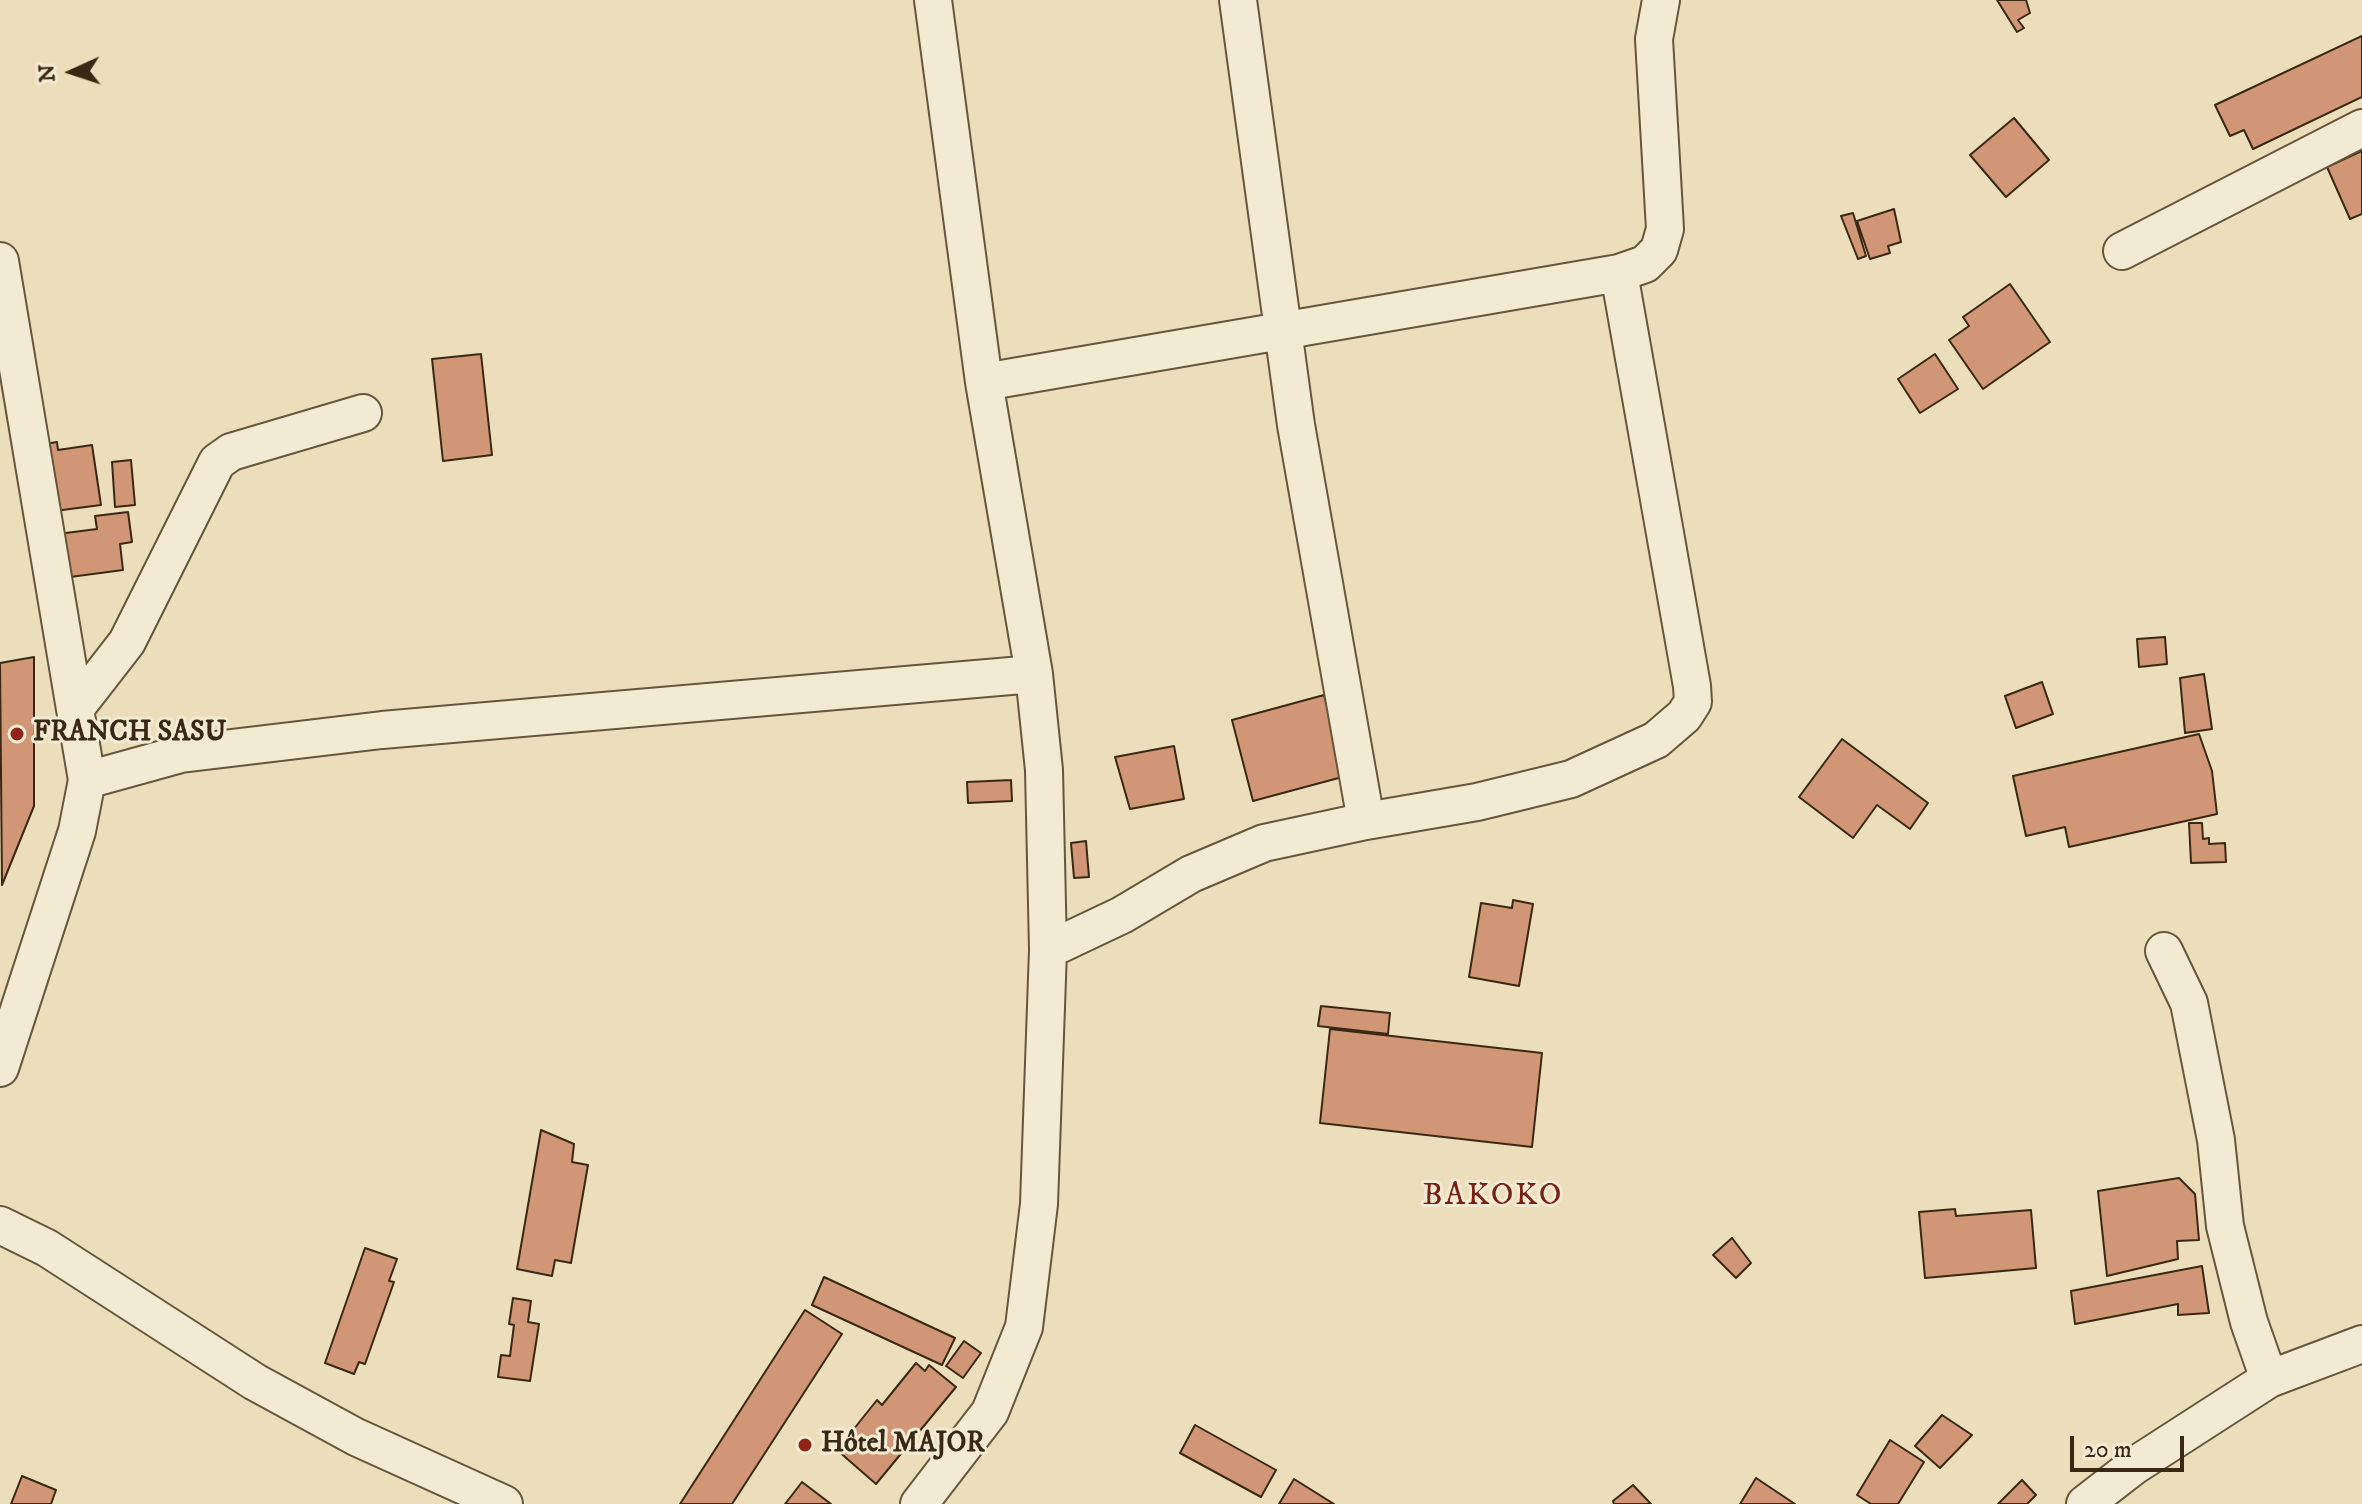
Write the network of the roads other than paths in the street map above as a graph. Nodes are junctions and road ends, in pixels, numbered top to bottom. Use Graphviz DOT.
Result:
graph roads {
  1 [pos="933,0"];
  2 [pos="1238,0"];
  3 [pos="1661,0"];
  4 [pos="2362,128"];
  5 [pos="2122,251"];
  6 [pos="0,261"];
  7 [pos="1619,273"];
  8 [pos="1282,332"];
  9 [pos="984,382"];
  10 [pos="363,413"];
  11 [pos="1034,674"];
  12 [pos="75,709"];
  13 [pos="87,780"];
  14 [pos="1366,821"];
  15 [pos="1048,950"];
  16 [pos="2164,951"];
  17 [pos="0,1068"];
  18 [pos="0,1225"];
  19 [pos="2362,1344"];
  20 [pos="2269,1379"];
  21 [pos="504,1504"];
  22 [pos="919,1504"];
  23 [pos="2085,1504"];
  1 -- 9 [label="street"];
  2 -- 8 [label="street"];
  3 -- 7 [label="street"];
  4 -- 5 [label="street"];
  6 -- 12 [label="street"];
  7 -- 8 [label="street"];
  7 -- 14 [label="street"];
  8 -- 9 [label="street"];
  8 -- 14 [label="street"];
  9 -- 11 [label="street"];
  10 -- 12 [label="street"];
  11 -- 13 [label="street"];
  11 -- 15 [label="street"];
  12 -- 13 [label="street"];
  13 -- 17 [label="street"];
  14 -- 15 [label="street"];
  15 -- 22 [label="street"];
  16 -- 20 [label="street"];
  18 -- 21 [label="street"];
  19 -- 20 [label="street"];
  20 -- 23 [label="street"];
}
